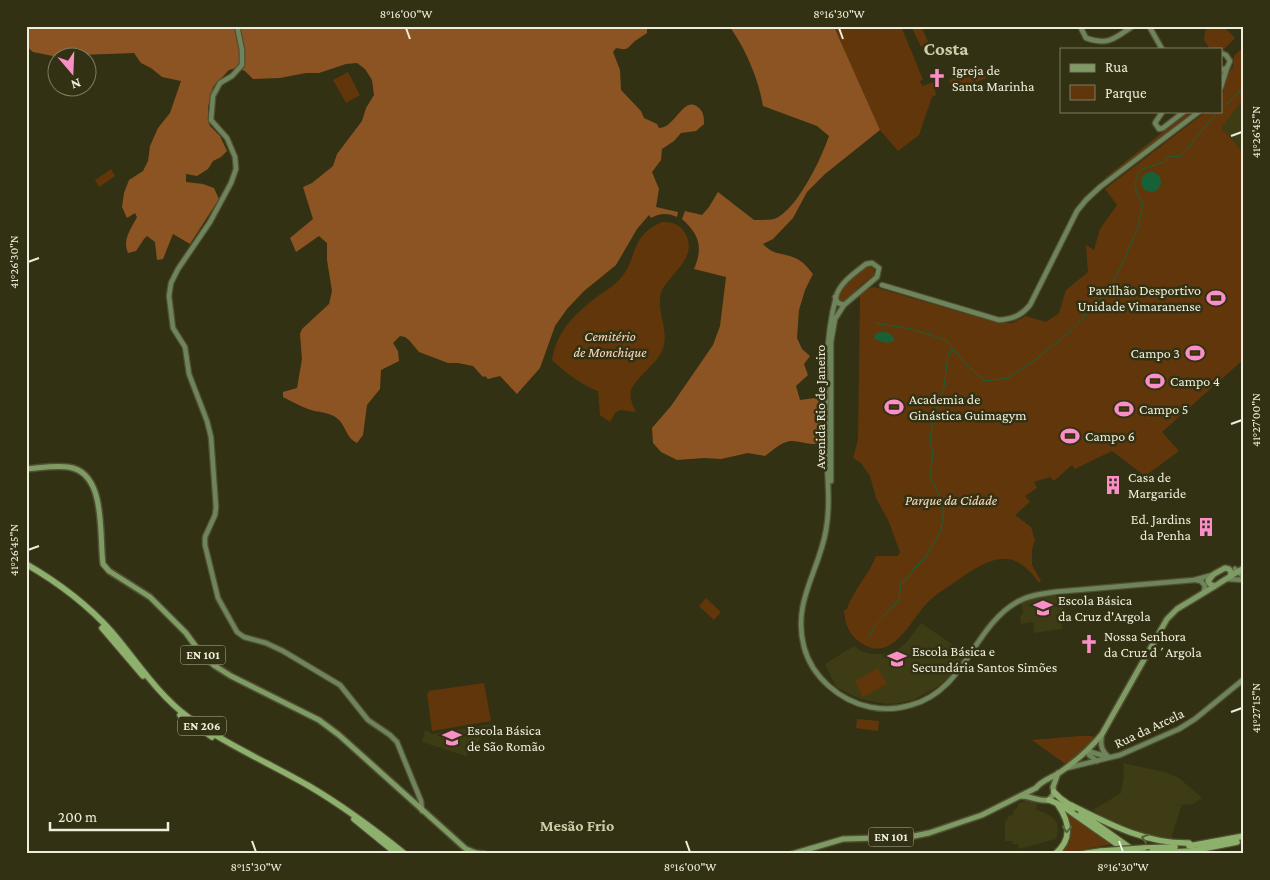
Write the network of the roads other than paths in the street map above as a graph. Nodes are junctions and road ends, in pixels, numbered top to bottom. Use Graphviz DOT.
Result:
graph roads {
  1 [pos="237,26"];
  2 [pos="1080,26"];
  3 [pos="1133,26"];
  4 [pos="1149,26"];
  5 [pos="1161,48"];
  6 [pos="1222,53"];
  7 [pos="1227,68"];
  8 [pos="1222,70"];
  9 [pos="1222,78"];
  10 [pos="1162,112"];
  11 [pos="1184,112"];
  12 [pos="1199,112"];
  13 [pos="882,285"];
  14 [pos="835,297"];
  15 [pos="844,305"];
  16 [pos="26,469"];
  17 [pos="828,512"];
  18 [pos="26,564"];
  19 [pos="26,568"];
  20 [pos="1238,569"];
  21 [pos="1214,574"];
  22 [pos="1228,578"];
  23 [pos="1244,579"];
  24 [pos="1194,580"];
  25 [pos="1201,581"];
  26 [pos="1208,582"];
  27 [pos="1215,586"];
  28 [pos="1203,593"];
  29 [pos="1244,679"];
  30 [pos="1102,734"];
  31 [pos="1088,751"];
  32 [pos="1109,757"];
  33 [pos="1097,761"];
  34 [pos="1065,768"];
  35 [pos="1058,774"];
  36 [pos="1043,782"];
  37 [pos="1036,788"];
  38 [pos="1054,789"];
  39 [pos="416,790"];
  40 [pos="1018,796"];
  41 [pos="1038,799"];
  42 [pos="1049,800"];
  43 [pos="412,801"];
  44 [pos="1057,804"];
  45 [pos="1071,805"];
  46 [pos="422,811"];
  47 [pos="1244,838"];
  48 [pos="1192,846"];
  49 [pos="798,853"];
  50 [pos="397,854"];
  51 [pos="405,854"];
  52 [pos="484,854"];
  53 [pos="792,854"];
  54 [pos="1055,854"];
  55 [pos="1081,854"];
  56 [pos="1131,854"];
  57 [pos="1138,854"];
  58 [pos="1150,854"];
  1 -- 39 [label="street"];
  2 -- 3 [label="street"];
  4 -- 5 [label="street"];
  6 -- 7 [label="street"];
  7 -- 8 [label="street"];
  7 -- 9 [label="street"];
  10 -- 11 [label="street"];
  12 -- 13 [label="street"];
  14 -- 15 [label="street"];
  14 -- 15 [label="street"];
  14 -- 17 [label="street"];
  15 -- 17 [label="street, Avenida Rio de Janeiro"];
  16 -- 43 [label="main road, EN 101"];
  17 -- 24 [label="street"];
  18 -- 51 [label="highway, EN 206"];
  19 -- 50 [label="highway, EN 206"];
  20 -- 21 [label="main road"];
  20 -- 22 [label="main road"];
  20 -- 23 [label="street"];
  21 -- 24 [label="street"];
  21 -- 26 [label="main road, EN 101"];
  22 -- 23 [label="street"];
  22 -- 27 [label="main road, EN 101"];
  24 -- 25 [label="street"];
  25 -- 26 [label="street"];
  25 -- 28 [label="street"];
  26 -- 27 [label="main road"];
  26 -- 28 [label="main road, EN 101"];
  27 -- 28 [label="main road, EN 101"];
  28 -- 30 [label="main road, EN 101"];
  29 -- 32 [label="street, Rua da Arcela"];
  30 -- 31 [label="main road, EN 101"];
  30 -- 32 [label="street"];
  31 -- 32 [label="street"];
  31 -- 33 [label="street"];
  31 -- 34 [label="main road, EN 101"];
  32 -- 33 [label="street, Rua da Arcela"];
  33 -- 34 [label="street, Rua da Arcela"];
  34 -- 35 [label="main road, EN 101"];
  35 -- 36 [label="main road, EN 101"];
  35 -- 38 [label="main road, EN 101"];
  36 -- 37 [label="main road, EN 101"];
  36 -- 38 [label="main road"];
  37 -- 40 [label="main road, EN 101"];
  37 -- 41 [label="main road"];
  38 -- 42 [label="main road, EN 101"];
  38 -- 45 [label="highway"];
  39 -- 43 [label="street"];
  39 -- 46 [label="street"];
  40 -- 41 [label="main road"];
  40 -- 49 [label="main road, EN 101"];
  41 -- 42 [label="main road"];
  42 -- 44 [label="highway"];
  43 -- 46 [label="main road, EN 101"];
  44 -- 54 [label="highway, one-way"];
  44 -- 56 [label="highway"];
  48 -- 45 [label="highway, one-way"];
  45 -- 57 [label="highway"];
  46 -- 52 [label="main road, EN 101"];
  47 -- 48 [label="highway"];
  47 -- 58 [label="highway"];
  48 -- 55 [label="highway, bridge"];
  49 -- 53 [label="main road, EN 101"];
  57 -- 58 [label="highway, bridge"];
}
